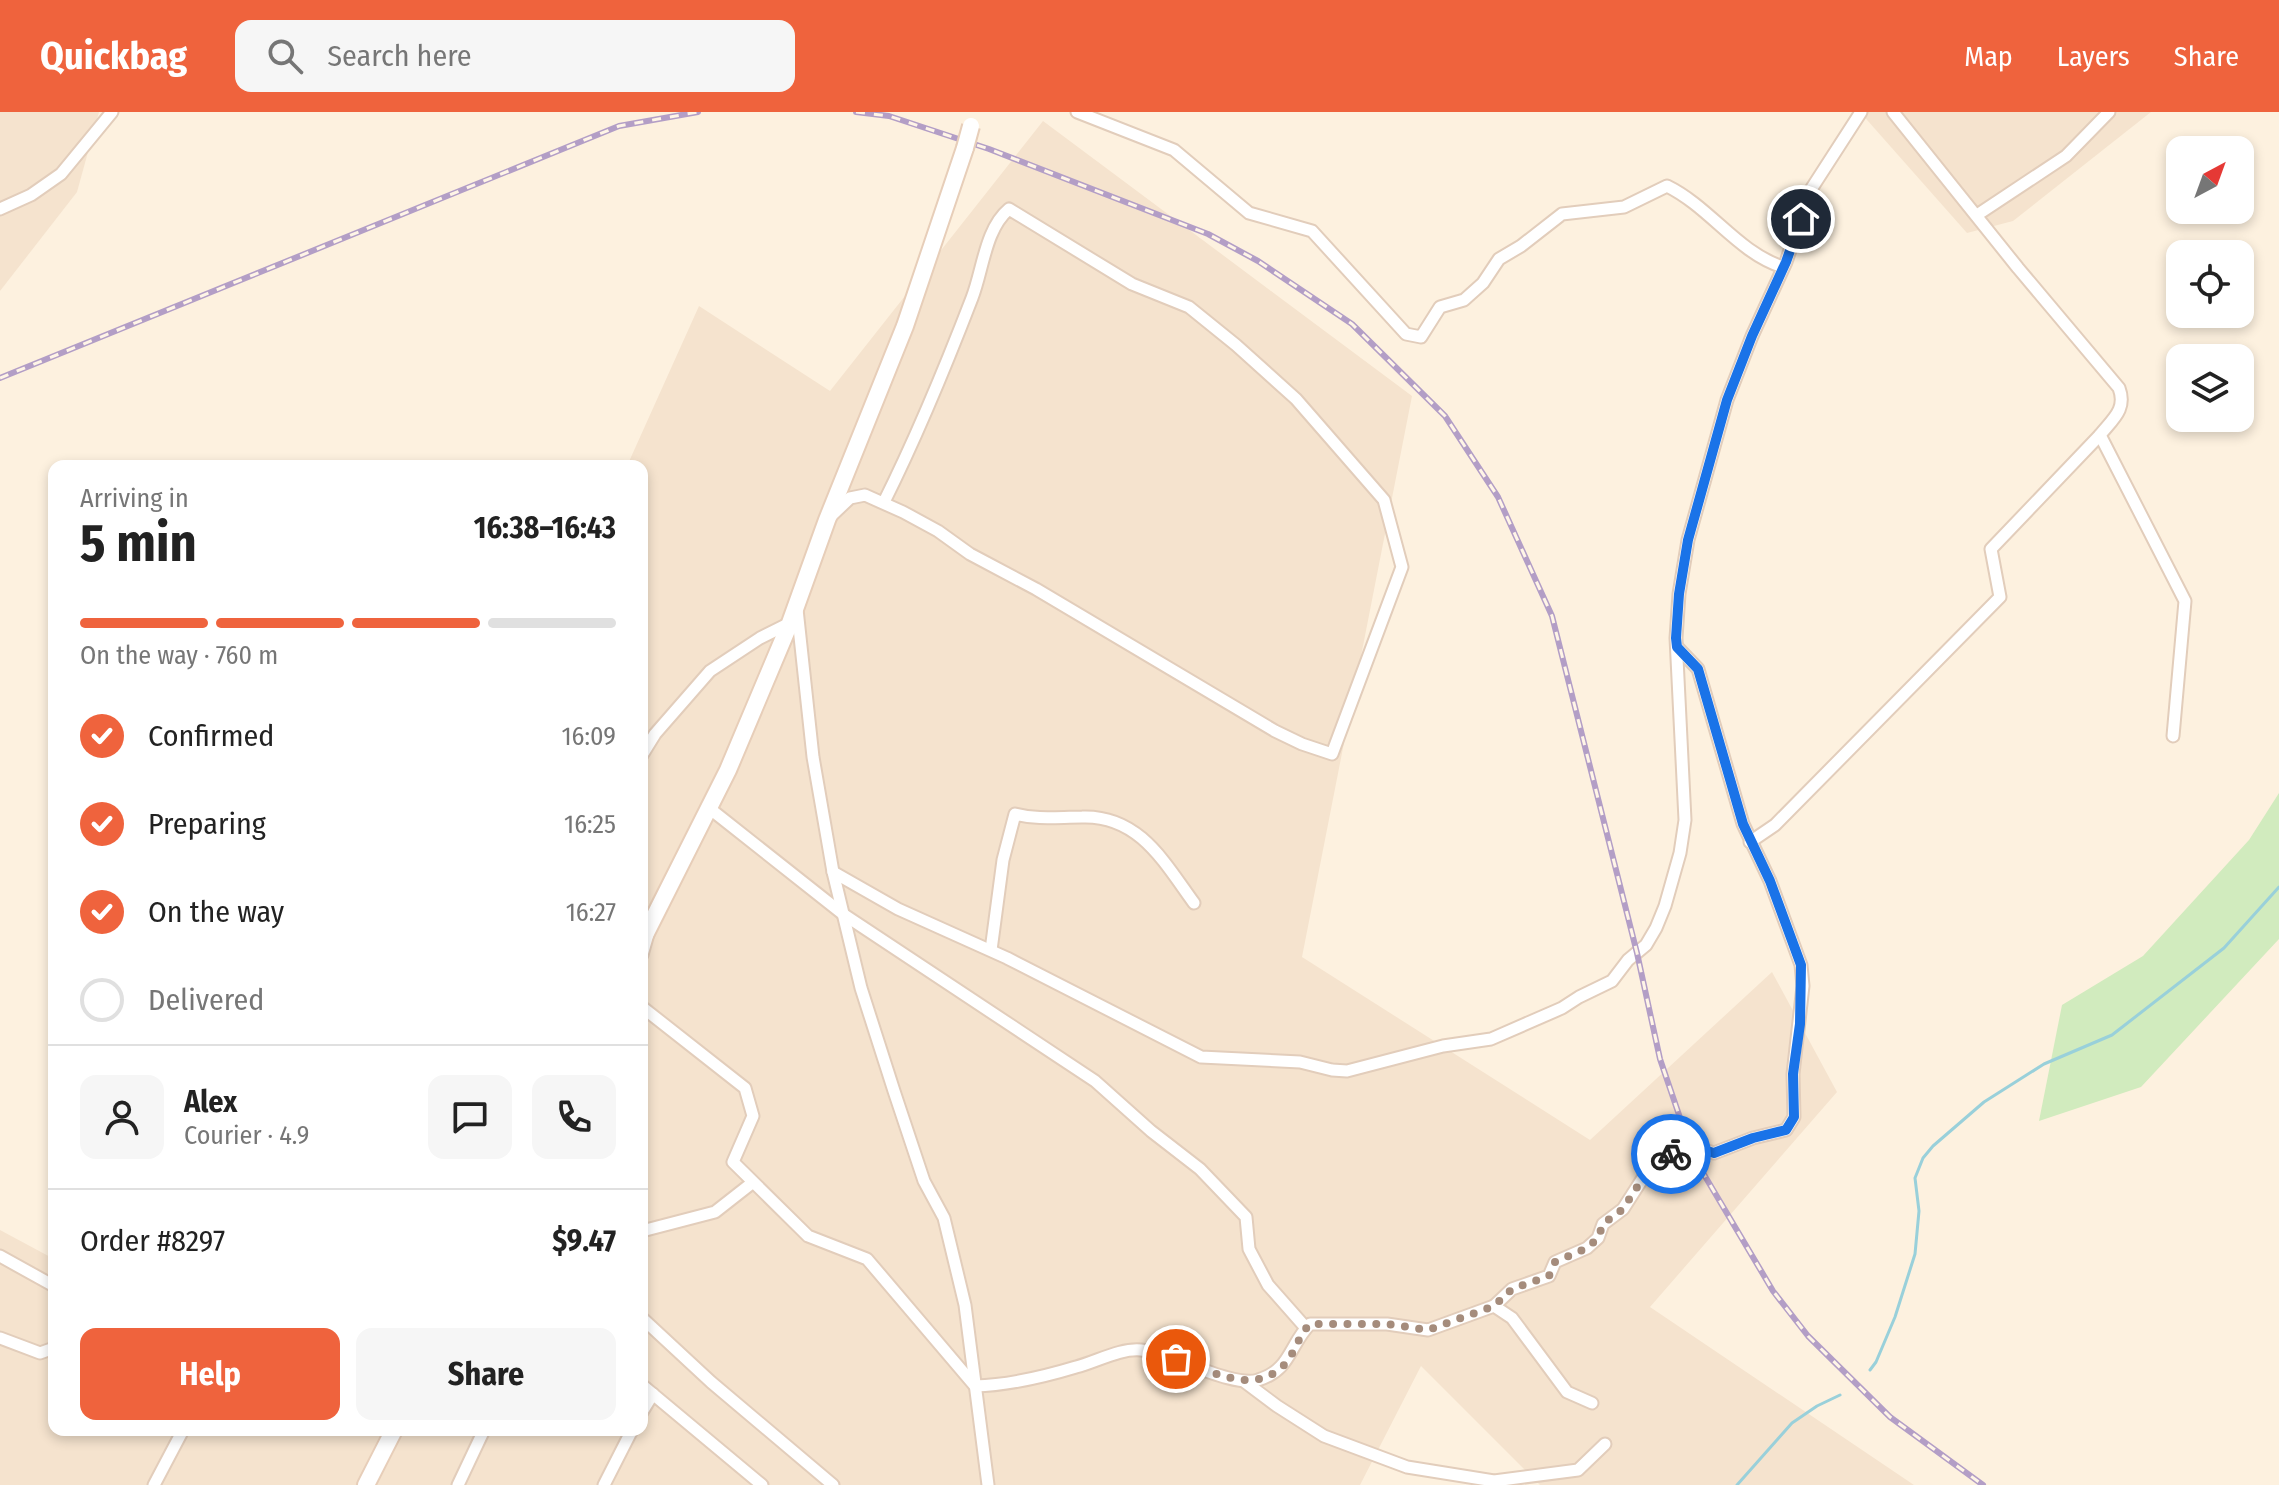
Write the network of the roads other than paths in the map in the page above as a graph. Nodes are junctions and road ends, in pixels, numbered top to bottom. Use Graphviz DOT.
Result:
graph roads {
  1 [pos="112,112"];
  2 [pos="1077,112"];
  3 [pos="1861,112"];
  4 [pos="1893,112"];
  5 [pos="2109,112"];
  6 [pos="973,119"];
  7 [pos="0,209"];
  8 [pos="1977,215"];
  9 [pos="1783,267"];
  10 [pos="2100,435"];
  11 [pos="884,502"];
  12 [pos="827,520"];
  13 [pos="796,605"];
  14 [pos="790,623"];
  15 [pos="1677,647"];
  16 [pos="2173,736"];
  17 [pos="648,745"];
  18 [pos="709,808"];
  19 [pos="1750,842"];
  20 [pos="833,872"];
  21 [pos="1194,903"];
  22 [pos="843,914"];
  23 [pos="652,922"];
  24 [pos="648,930"];
  25 [pos="648,935"];
  26 [pos="991,950"];
  27 [pos="648,1012"];
  28 [pos="752,1183"];
  29 [pos="648,1229"];
  30 [pos="0,1256"];
  31 [pos="48,1283"];
  32 [pos="1494,1306"];
  33 [pos="648,1324"];
  34 [pos="1306,1328"];
  35 [pos="0,1338"];
  36 [pos="48,1350"];
  37 [pos="1245,1382"];
  38 [pos="975,1386"];
  39 [pos="648,1390"];
  40 [pos="653,1394"];
  41 [pos="648,1402"];
  42 [pos="1592,1403"];
  43 [pos="180,1436"];
  44 [pos="391,1436"];
  45 [pos="481,1436"];
  46 [pos="629,1436"];
  47 [pos="1605,1444"];
  48 [pos="756,1483"];
  49 [pos="154,1485"];
  50 [pos="366,1485"];
  51 [pos="458,1485"];
  52 [pos="604,1485"];
  53 [pos="833,1485"];
  54 [pos="988,1485"];
  1 -- 7 [label="street"];
  2 -- 9 [label="street"];
  3 -- 9 [label="street"];
  4 -- 8 [label="street"];
  5 -- 8 [label="street"];
  6 -- 12 [label="main road, bridge"];
  8 -- 10 [label="street"];
  9 -- 15 [label="street"];
  10 -- 16 [label="street"];
  10 -- 19 [label="street"];
  11 -- 11 [label="street"];
  11 -- 12 [label="street"];
  12 -- 13 [label="main road"];
  13 -- 14 [label="main road"];
  13 -- 20 [label="street"];
  14 -- 17 [label="street"];
  14 -- 18 [label="main road"];
  15 -- 19 [label="street"];
  15 -- 26 [label="street"];
  18 -- 22 [label="street"];
  18 -- 23 [label="main road"];
  19 -- 32 [label="street"];
  20 -- 22 [label="street"];
  20 -- 26 [label="street"];
  21 -- 26 [label="street"];
  22 -- 34 [label="street"];
  22 -- 38 [label="street"];
  23 -- 24 [label="main road"];
  23 -- 25 [label="street"];
  27 -- 28 [label="street"];
  28 -- 29 [label="street"];
  28 -- 38 [label="street"];
  30 -- 31 [label="street"];
  32 -- 34 [label="street"];
  32 -- 42 [label="street"];
  33 -- 53 [label="street"];
  34 -- 37 [label="street"];
  35 -- 36 [label="street"];
  37 -- 38 [label="street"];
  37 -- 47 [label="street"];
  38 -- 54 [label="street"];
  39 -- 40 [label="street"];
  40 -- 41 [label="street"];
  40 -- 48 [label="street"];
  43 -- 49 [label="street"];
  44 -- 50 [label="main road"];
  45 -- 51 [label="street"];
  46 -- 52 [label="street"];
}
